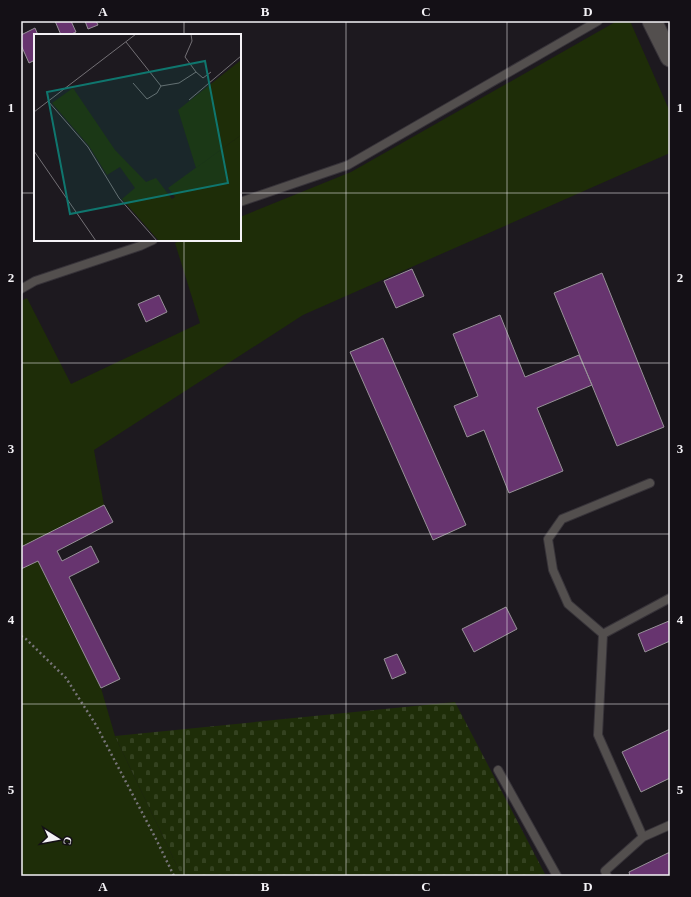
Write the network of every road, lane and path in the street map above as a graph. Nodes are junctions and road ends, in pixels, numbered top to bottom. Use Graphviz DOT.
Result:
graph roads {
  1 [pos="598,21"];
  2 [pos="652,21"];
  3 [pos="670,57"];
  4 [pos="241,202"];
  5 [pos="151,241"];
  6 [pos="21,289"];
  7 [pos="650,483"];
  8 [pos="670,598"];
  9 [pos="603,634"];
  10 [pos="21,636"];
  11 [pos="498,770"];
  12 [pos="670,824"];
  13 [pos="643,837"];
  14 [pos="174,876"];
  15 [pos="557,876"];
  16 [pos="607,876"];
  1 -- 4 [label="lane"];
  2 -- 3 [label="street"];
  5 -- 6 [label="lane"];
  7 -- 9 [label="lane"];
  8 -- 9 [label="lane"];
  9 -- 13 [label="lane"];
  10 -- 14 [label="path"];
  11 -- 15 [label="lane"];
  12 -- 13 [label="lane"];
  13 -- 16 [label="lane"];
}
